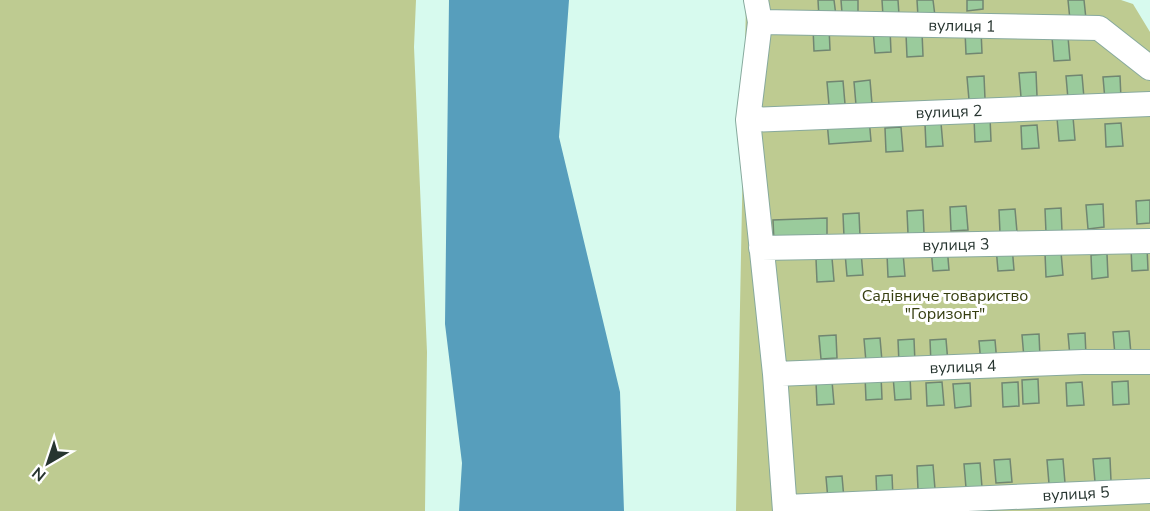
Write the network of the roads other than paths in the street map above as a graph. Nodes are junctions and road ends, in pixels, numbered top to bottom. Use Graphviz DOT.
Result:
graph roads {
  1 [pos="758,11"];
  2 [pos="1150,68"];
  3 [pos="1150,104"];
  4 [pos="748,120"];
  5 [pos="1150,241"];
  6 [pos="761,248"];
  7 [pos="1150,362"];
  8 [pos="775,374"];
  9 [pos="1150,491"];
  10 [pos="785,509"];
  1 -- 2 [label="street, вулиця 1"];
  1 -- 4 [label="street"];
  3 -- 4 [label="street, вулиця 2"];
  4 -- 6 [label="street"];
  5 -- 6 [label="street, вулиця 3"];
  6 -- 8 [label="street"];
  7 -- 8 [label="street, вулиця 4"];
  8 -- 10 [label="street"];
  9 -- 10 [label="street, вулиця 5"];
}
